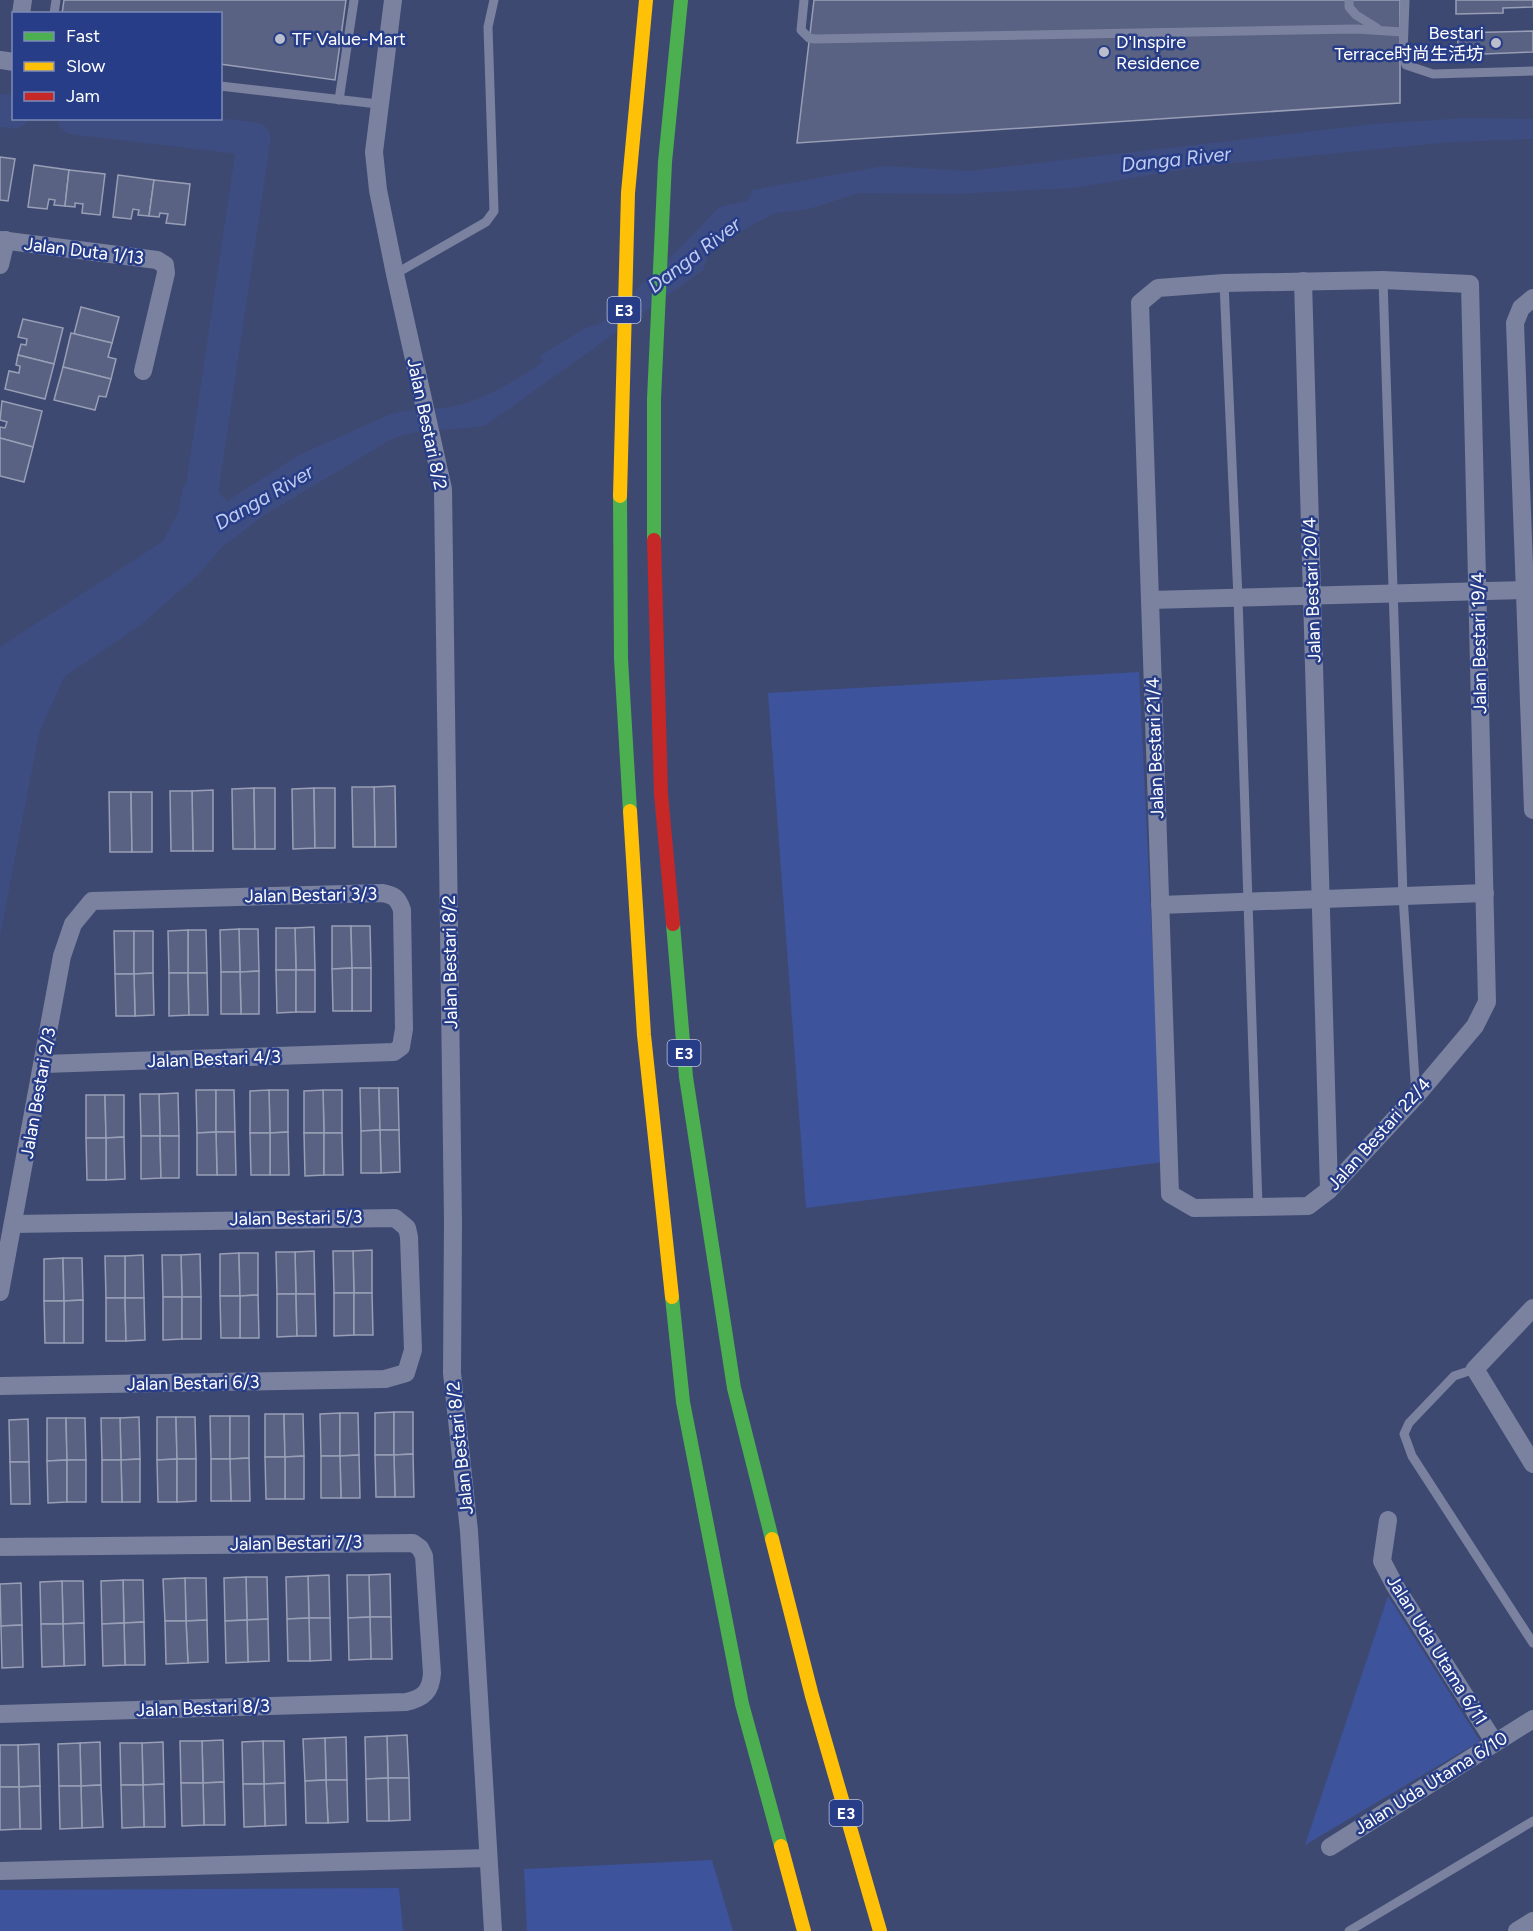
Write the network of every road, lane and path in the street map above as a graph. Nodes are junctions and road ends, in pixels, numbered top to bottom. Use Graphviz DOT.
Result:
graph roads {
  1 [pos="354,0"];
  2 [pos="393,0"];
  3 [pos="494,0"];
  4 [pos="646,0"];
  5 [pos="681,0"];
  6 [pos="804,0"];
  7 [pos="1349,0"];
  8 [pos="1405,0"];
  9 [pos="1379,29"];
  10 [pos="1402,32"];
  11 [pos="1533,71"];
  12 [pos="222,86"];
  13 [pos="339,100"];
  14 [pos="378,104"];
  15 [pos="3,240"];
  16 [pos="0,265"];
  17 [pos="395,274"];
  18 [pos="1383,280"];
  19 [pos="1303,281"];
  20 [pos="1224,282"];
  21 [pos="1533,298"];
  22 [pos="143,371"];
  23 [pos="1525,590"];
  24 [pos="1477,591"];
  25 [pos="1395,593"];
  26 [pos="1312,596"];
  27 [pos="1239,598"];
  28 [pos="1150,600"];
  29 [pos="1533,810"];
  30 [pos="1485,893"];
  31 [pos="1403,896"];
  32 [pos="1321,899"];
  33 [pos="92,901"];
  34 [pos="1249,902"];
  35 [pos="1160,905"];
  36 [pos="1487,1002"];
  37 [pos="383,1054"];
  38 [pos="44,1064"];
  39 [pos="1416,1096"];
  40 [pos="1329,1190"];
  41 [pos="1170,1194"];
  42 [pos="1258,1206"];
  43 [pos="13,1224"];
  44 [pos="0,1292"];
  45 [pos="1532,1313"];
  46 [pos="1476,1370"];
  47 [pos="385,1379"];
  48 [pos="0,1386"];
  49 [pos="1533,1464"];
  50 [pos="1388,1520"];
  51 [pos="0,1547"];
  52 [pos="1533,1643"];
  53 [pos="406,1702"];
  54 [pos="0,1714"];
  55 [pos="1533,1719"];
  56 [pos="1496,1743"];
  57 [pos="1533,1821"];
  58 [pos="1330,1847"];
  59 [pos="488,1858"];
  60 [pos="0,1871"];
  61 [pos="1533,1921"];
  62 [pos="493,1931"];
  63 [pos="804,1931"];
  64 [pos="880,1931"];
  65 [pos="1349,1931"];
  66 [pos="1517,1931"];
  1 -- 13 [label="lane"];
  2 -- 14 [label="street, Jalan Bestari 8/2"];
  3 -- 17 [label="lane"];
  4 -- 63 [label="highway, E3"];
  5 -- 64 [label="highway, E3"];
  6 -- 9 [label="lane"];
  7 -- 9 [label="lane"];
  8 -- 10 [label="lane"];
  9 -- 10 [label="lane"];
  10 -- 11 [label="lane"];
  12 -- 13 [label="lane"];
  13 -- 14 [label="lane"];
  14 -- 17 [label="street, Jalan Bestari 8/2"];
  15 -- 16 [label="street"];
  15 -- 22 [label="street, Jalan Duta 1/13"];
  17 -- 59 [label="street, Jalan Bestari 8/2"];
  18 -- 19 [label="street"];
  18 -- 24 [label="street, Jalan Bestari 19/4"];
  18 -- 25 [label="lane"];
  19 -- 20 [label="street"];
  19 -- 26 [label="street, Jalan Bestari 20/4"];
  20 -- 27 [label="lane"];
  20 -- 28 [label="street, Jalan Bestari 21/4"];
  21 -- 23 [label="street"];
  23 -- 24 [label="street"];
  23 -- 29 [label="street"];
  24 -- 25 [label="street"];
  24 -- 30 [label="street, Jalan Bestari 19/4"];
  25 -- 26 [label="street"];
  25 -- 31 [label="lane"];
  26 -- 27 [label="street"];
  26 -- 32 [label="street, Jalan Bestari 20/4"];
  27 -- 28 [label="street"];
  27 -- 34 [label="lane"];
  28 -- 35 [label="street, Jalan Bestari 21/4"];
  30 -- 31 [label="street"];
  30 -- 36 [label="street, Jalan Bestari 19/4"];
  31 -- 32 [label="street"];
  31 -- 39 [label="lane"];
  32 -- 34 [label="street"];
  32 -- 40 [label="street, Jalan Bestari 20/4"];
  33 -- 37 [label="street, Jalan Bestari 3/3"];
  33 -- 38 [label="street, Jalan Bestari 2/3"];
  34 -- 35 [label="street"];
  34 -- 42 [label="lane"];
  35 -- 41 [label="street, Jalan Bestari 21/4"];
  36 -- 39 [label="street, Jalan Bestari 22/4"];
  37 -- 38 [label="street, Jalan Bestari 4/3"];
  38 -- 43 [label="street, Jalan Bestari 2/3"];
  39 -- 40 [label="street, Jalan Bestari 22/4"];
  40 -- 42 [label="street, Jalan Bestari 22/4"];
  41 -- 42 [label="street, Jalan Bestari 22/4"];
  43 -- 44 [label="street, Jalan Bestari 2/3"];
  43 -- 47 [label="street, Jalan Bestari 5/3"];
  45 -- 46 [label="street"];
  46 -- 49 [label="street"];
  46 -- 52 [label="lane"];
  47 -- 48 [label="street, Jalan Bestari 6/3"];
  50 -- 56 [label="street, Jalan Uda Utama 6/11"];
  51 -- 53 [label="street, Jalan Bestari 7/3"];
  53 -- 54 [label="street, Jalan Bestari 8/3"];
  55 -- 56 [label="street, Jalan Uda Utama 6/10"];
  56 -- 58 [label="street, Jalan Uda Utama 6/10"];
  57 -- 65 [label="lane"];
  59 -- 60 [label="street"];
  59 -- 62 [label="street, Jalan Bestari 8/2"];
  61 -- 66 [label="street"];
}
